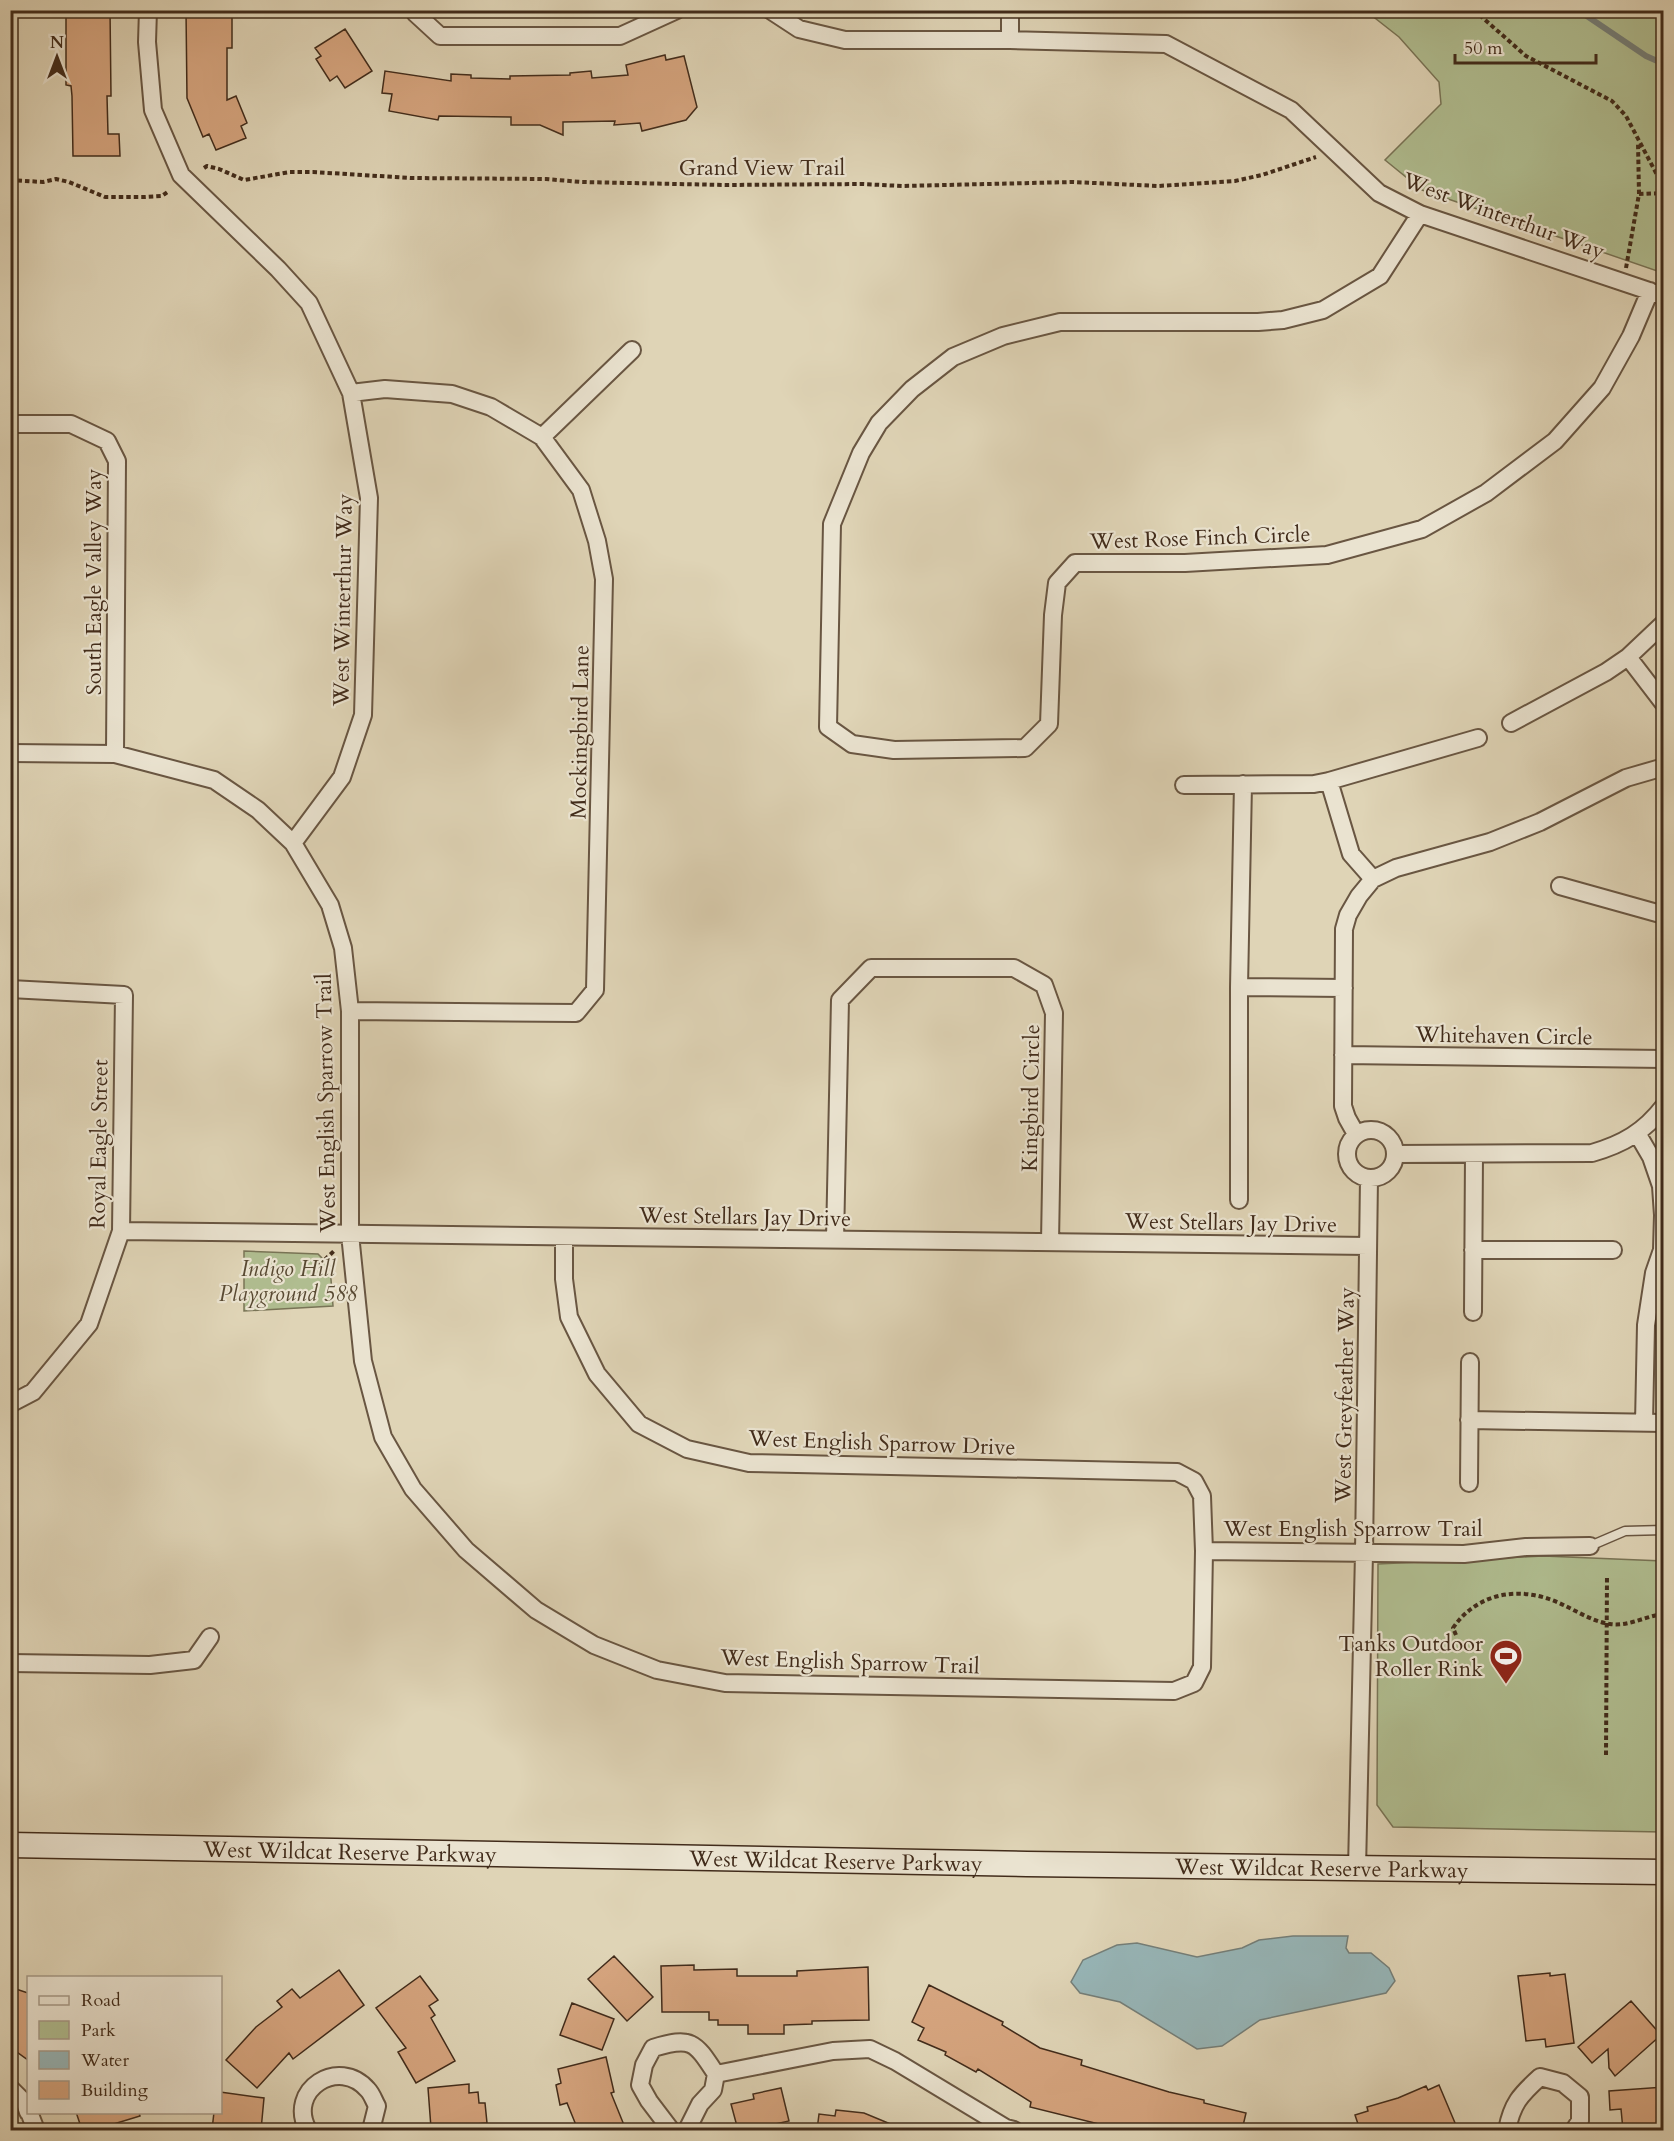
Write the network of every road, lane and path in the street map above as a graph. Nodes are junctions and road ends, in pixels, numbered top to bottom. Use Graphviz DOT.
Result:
graph roads {
  1 [pos="148,10"];
  2 [pos="677,10"];
  3 [pos="770,10"];
  4 [pos="1010,10"];
  5 [pos="1474,10"];
  6 [pos="415,13"];
  7 [pos="1010,40"];
  8 [pos="1638,141"];
  9 [pos="1319,155"];
  10 [pos="204,168"];
  11 [pos="10,180"];
  12 [pos="1664,188"];
  13 [pos="169,192"];
  14 [pos="1639,194"];
  15 [pos="1664,194"];
  16 [pos="1420,214"];
  17 [pos="1624,283"];
  18 [pos="1657,294"];
  19 [pos="632,350"];
  20 [pos="351,393"];
  21 [pos="10,424"];
  22 [pos="542,436"];
  23 [pos="1664,623"];
  24 [pos="1628,657"];
  25 [pos="1664,704"];
  26 [pos="1511,723"];
  27 [pos="1478,738"];
  28 [pos="10,753"];
  29 [pos="115,754"];
  30 [pos="1664,767"];
  31 [pos="1329,781"];
  32 [pos="1242,784"];
  33 [pos="1184,785"];
  34 [pos="293,843"];
  35 [pos="1373,879"];
  36 [pos="1560,886"];
  37 [pos="1664,915"];
  38 [pos="1239,987"];
  39 [pos="1344,988"];
  40 [pos="10,989"];
  41 [pos="350,1011"];
  42 [pos="1344,1055"];
  43 [pos="1664,1059"];
  44 [pos="1664,1106"];
  45 [pos="1637,1133"];
  46 [pos="1356,1134"];
  47 [pos="1395,1154"];
  48 [pos="1474,1154"];
  49 [pos="1369,1178"];
  50 [pos="1239,1200"];
  51 [pos="121,1231"];
  52 [pos="350,1234"];
  53 [pos="564,1237"];
  54 [pos="835,1240"];
  55 [pos="1050,1242"];
  56 [pos="1663,1243"];
  57 [pos="1368,1246"];
  58 [pos="1473,1250"];
  59 [pos="1613,1250"];
  60 [pos="1473,1311"];
  61 [pos="1470,1362"];
  62 [pos="10,1404"];
  63 [pos="1469,1420"];
  64 [pos="1644,1423"];
  65 [pos="1664,1423"];
  66 [pos="1469,1483"];
  67 [pos="1664,1530"];
  68 [pos="1590,1546"];
  69 [pos="1204,1551"];
  70 [pos="1364,1553"];
  71 [pos="1607,1575"];
  72 [pos="1664,1614"];
  73 [pos="1607,1624"];
  74 [pos="1456,1635"];
  75 [pos="210,1637"];
  76 [pos="10,1663"];
  77 [pos="1606,1755"];
  78 [pos="10,1845"];
  79 [pos="1357,1869"];
  80 [pos="1664,1872"];
  81 [pos="716,2074"];
  82 [pos="10,2088"];
  83 [pos="27,2108"];
  84 [pos="30,2114"];
  85 [pos="36,2130"];
  86 [pos="308,2130"];
  87 [pos="371,2130"];
  88 [pos="671,2130"];
  89 [pos="687,2130"];
  90 [pos="1014,2130"];
  91 [pos="1507,2130"];
  92 [pos="1574,2130"];
  1 -- 20 [label="street, West Winterthur Way"];
  2 -- 6 [label="street"];
  3 -- 7 [label="street, West Winterthur Way"];
  4 -- 7 [label="street"];
  5 -- 8 [label="path"];
  7 -- 16 [label="street, West Winterthur Way"];
  8 -- 12 [label="path"];
  8 -- 14 [label="path"];
  9 -- 10 [label="path, Grand View Trail"];
  11 -- 13 [label="path"];
  14 -- 15 [label="path"];
  14 -- 17 [label="path"];
  16 -- 17 [label="street, West Winterthur Way"];
  16 -- 18 [label="street, West Rose Finch Circle"];
  17 -- 18 [label="street, West Winterthur Way"];
  19 -- 22 [label="street"];
  20 -- 22 [label="street, Mockingbird Lane"];
  20 -- 34 [label="street, West Winterthur Way"];
  21 -- 29 [label="street, South Eagle Valley Way"];
  22 -- 41 [label="street, Mockingbird Lane"];
  23 -- 24 [label="street"];
  24 -- 25 [label="street"];
  24 -- 26 [label="street"];
  27 -- 31 [label="street"];
  28 -- 29 [label="street, West English Sparrow Trail"];
  29 -- 34 [label="street, West English Sparrow Trail"];
  30 -- 35 [label="street"];
  31 -- 32 [label="street"];
  31 -- 35 [label="street"];
  32 -- 33 [label="street"];
  32 -- 38 [label="street"];
  34 -- 41 [label="street, West English Sparrow Trail"];
  35 -- 39 [label="street"];
  36 -- 37 [label="street"];
  38 -- 39 [label="street"];
  38 -- 50 [label="street"];
  39 -- 42 [label="street"];
  40 -- 51 [label="street, Royal Eagle Street"];
  41 -- 52 [label="street, West English Sparrow Trail"];
  42 -- 43 [label="street, Whitehaven Circle"];
  42 -- 46 [label="street"];
  44 -- 45 [label="street"];
  45 -- 48 [label="street"];
  45 -- 56 [label="street"];
  46 -- 47 [label="street"];
  46 -- 49 [label="street"];
  47 -- 48 [label="street"];
  47 -- 49 [label="street"];
  48 -- 58 [label="street"];
  49 -- 57 [label="street"];
  51 -- 52 [label="street, West Stellars Jay Drive"];
  51 -- 62 [label="street, Royal Eagle Street"];
  52 -- 53 [label="street, West Stellars Jay Drive"];
  52 -- 69 [label="street, West English Sparrow Trail"];
  53 -- 54 [label="street, West Stellars Jay Drive"];
  53 -- 69 [label="street, West English Sparrow Drive"];
  54 -- 55 [label="street, West Stellars Jay Drive"];
  54 -- 55 [label="street, Kingbird Circle"];
  55 -- 57 [label="street, West Stellars Jay Drive"];
  56 -- 64 [label="street"];
  57 -- 70 [label="street, West Greyfeather Way"];
  58 -- 59 [label="street"];
  58 -- 60 [label="street"];
  61 -- 63 [label="street"];
  63 -- 64 [label="street"];
  63 -- 66 [label="street"];
  64 -- 65 [label="street"];
  67 -- 68 [label="lane"];
  68 -- 70 [label="street, West English Sparrow Trail"];
  69 -- 70 [label="street, West English Sparrow Trail"];
  70 -- 79 [label="street, West Greyfeather Way"];
  71 -- 73 [label="path"];
  72 -- 73 [label="path"];
  73 -- 74 [label="path"];
  73 -- 77 [label="path"];
  75 -- 76 [label="street"];
  78 -- 79 [label="main road, West Wildcat Reserve Parkway"];
  79 -- 80 [label="main road, West Wildcat Reserve Parkway"];
  81 -- 88 [label="street"];
  81 -- 89 [label="street"];
  81 -- 90 [label="street"];
  82 -- 83 [label="street"];
  84 -- 85 [label="street"];
  86 -- 87 [label="street"];
  91 -- 92 [label="street"];
}
